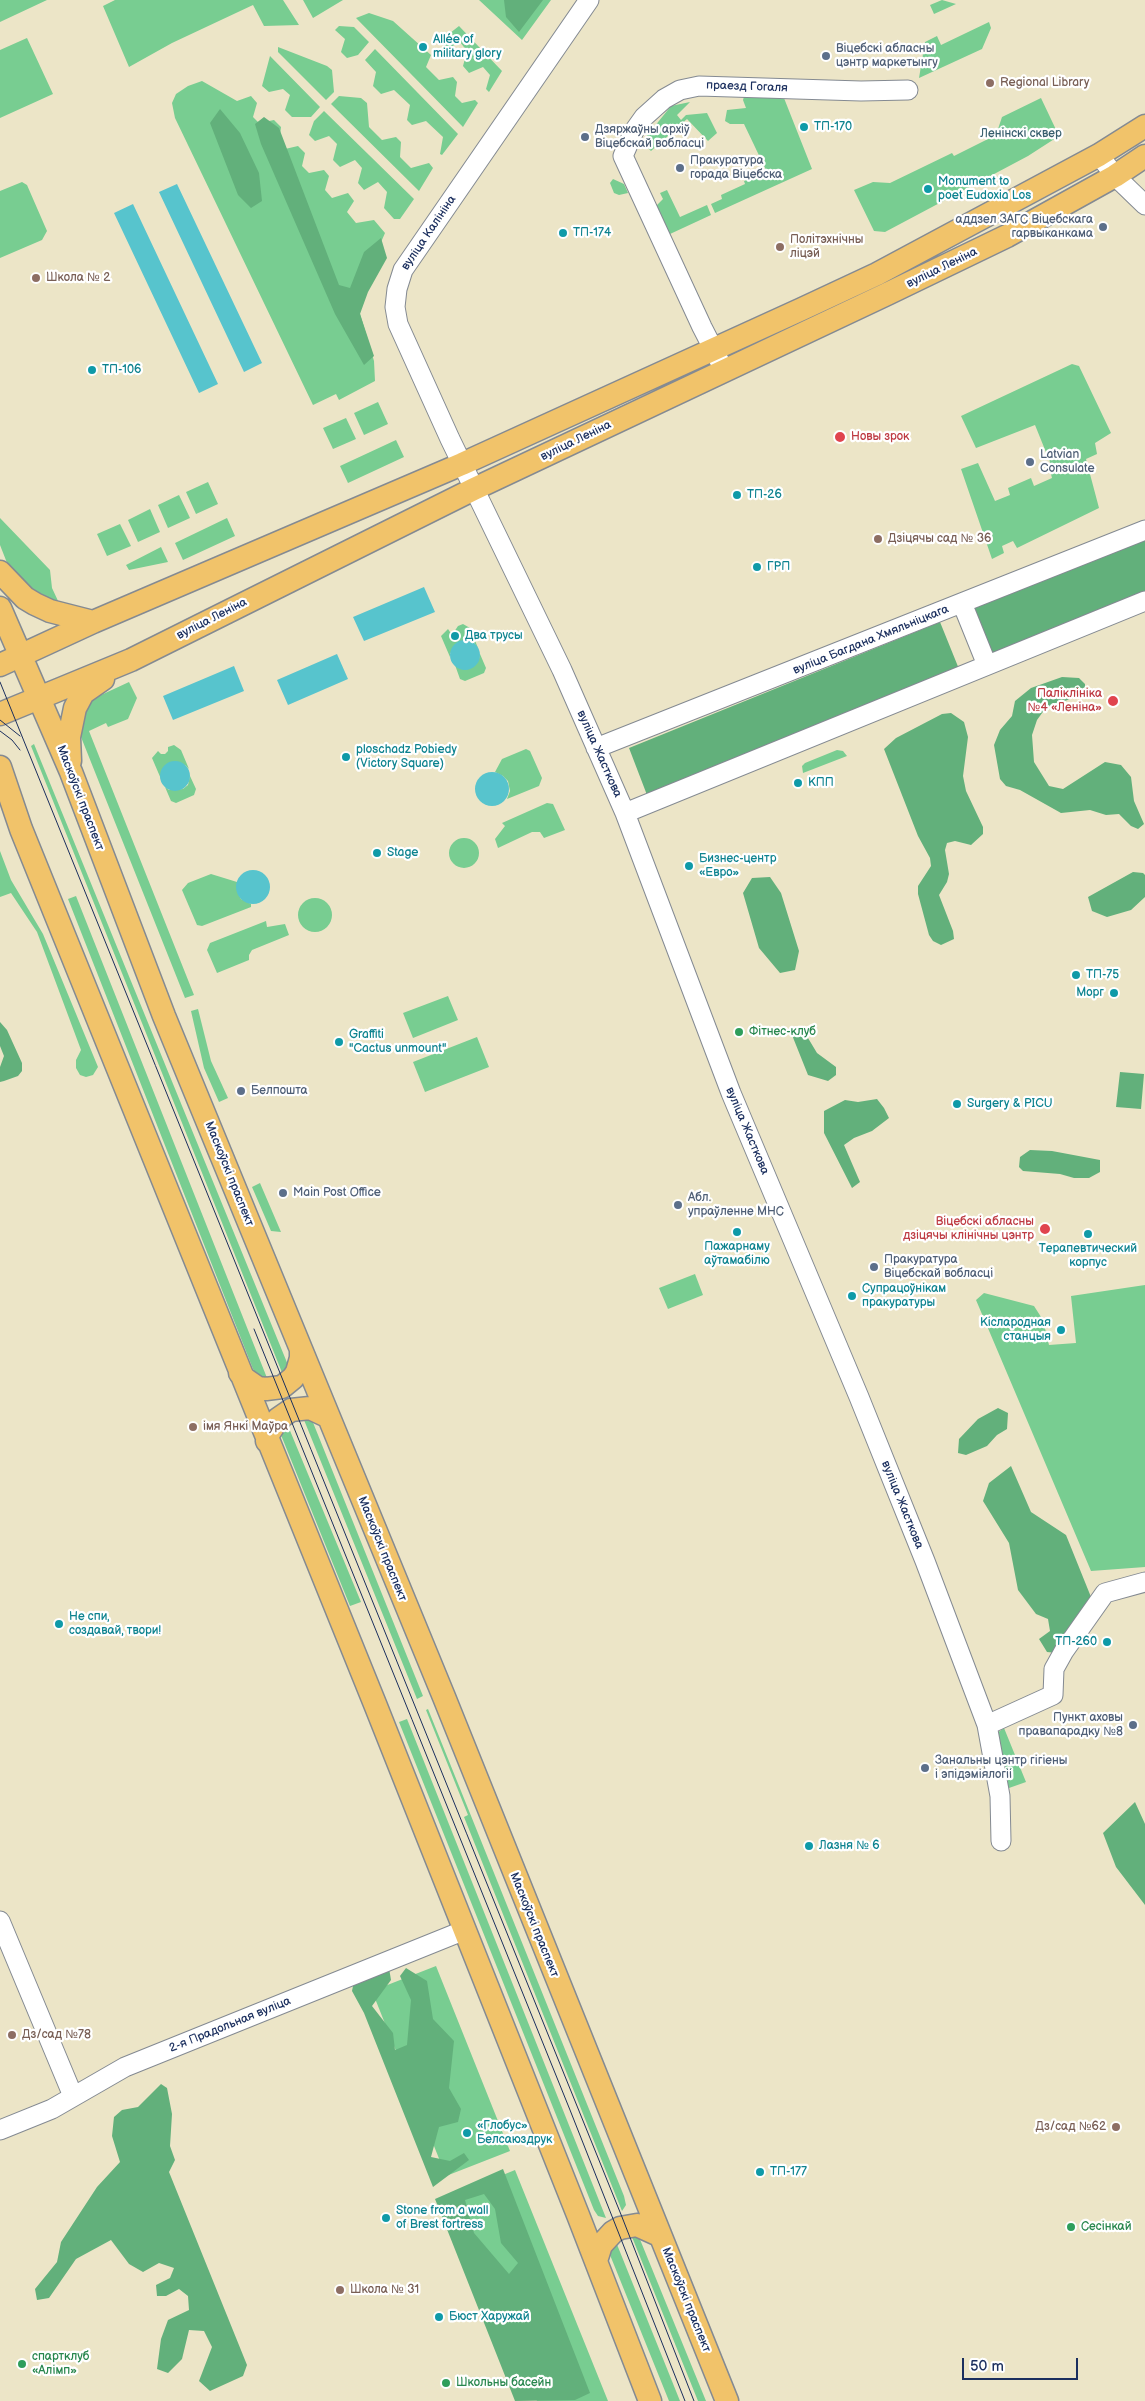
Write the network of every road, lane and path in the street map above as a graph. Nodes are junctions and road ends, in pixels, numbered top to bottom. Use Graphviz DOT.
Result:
graph roads {
  1 [pos="589,0"];
  2 [pos="908,90"];
  3 [pos="1145,126"];
  4 [pos="1099,155"];
  5 [pos="1145,156"];
  6 [pos="1115,176"];
  7 [pos="1145,205"];
  8 [pos="714,349"];
  9 [pos="724,370"];
  10 [pos="462,464"];
  11 [pos="474,489"];
  12 [pos="1145,530"];
  13 [pos="0,572"];
  14 [pos="1145,601"];
  15 [pos="962,602"];
  16 [pos="0,608"];
  17 [pos="93,622"];
  18 [pos="21,656"];
  19 [pos="131,660"];
  20 [pos="0,665"];
  21 [pos="987,665"];
  22 [pos="39,696"];
  23 [pos="0,714"];
  24 [pos="596,748"];
  25 [pos="0,767"];
  26 [pos="71,772"];
  27 [pos="0,798"];
  28 [pos="625,813"];
  29 [pos="21,829"];
  30 [pos="301,1351"];
  31 [pos="240,1373"];
  32 [pos="327,1416"];
  33 [pos="267,1441"];
  34 [pos="1145,1582"];
  35 [pos="987,1725"];
  36 [pos="1001,1841"];
  37 [pos="0,1921"];
  38 [pos="465,1930"];
  39 [pos="74,2096"];
  40 [pos="0,2130"];
  41 [pos="640,2190"];
  42 [pos="578,2215"];
  43 [pos="659,2234"];
  44 [pos="596,2261"];
  45 [pos="650,2401"];
  46 [pos="727,2401"];
  1 -- 10 [label="street, вуліца Калініна"];
  2 -- 8 [label="street, праезд Гогаля"];
  3 -- 4 [label="main road, вуліца Леніна"];
  4 -- 6 [label="street"];
  4 -- 8 [label="main road, вуліца Леніна"];
  5 -- 6 [label="main road, вуліца Леніна"];
  6 -- 7 [label="street"];
  6 -- 9 [label="main road, вуліца Леніна"];
  8 -- 9 [label="street"];
  8 -- 10 [label="main road, вуліца Леніна"];
  9 -- 11 [label="main road, вуліца Леніна"];
  10 -- 11 [label="street, вуліца Калініна"];
  10 -- 17 [label="main road, вуліца Леніна"];
  11 -- 19 [label="main road, вуліца Леніна"];
  11 -- 24 [label="street, вуліца Жасткова"];
  12 -- 15 [label="street, вуліца Багдана Хмяльніцкага"];
  13 -- 17 [label="main road"];
  14 -- 21 [label="street"];
  15 -- 21 [label="street"];
  15 -- 24 [label="street, вуліца Багдана Хмяльніцкага"];
  16 -- 18 [label="main road, Маскоўскі праспект"];
  17 -- 18 [label="main road, вуліца Леніна"];
  18 -- 20 [label="main road, вуліца Леніна"];
  18 -- 22 [label="main road, Маскоўскі праспект"];
  19 -- 22 [label="main road, вуліца Леніна"];
  19 -- 26 [label="main road"];
  21 -- 28 [label="street"];
  22 -- 23 [label="main road, вуліца Леніна"];
  22 -- 26 [label="main road, Маскоўскі праспект"];
  24 -- 28 [label="street, вуліца Жасткова"];
  25 -- 29 [label="main road"];
  26 -- 30 [label="main road, Маскоўскі праспект"];
  27 -- 29 [label="main road"];
  28 -- 35 [label="street, вуліца Жасткова"];
  29 -- 31 [label="main road"];
  30 -- 31 [label="main road"];
  30 -- 32 [label="main road, Маскоўскі праспект"];
  31 -- 33 [label="main road"];
  32 -- 33 [label="main road"];
  32 -- 41 [label="main road, Маскоўскі праспект"];
  33 -- 38 [label="main road"];
  34 -- 35 [label="street"];
  35 -- 36 [label="street, вуліца Жасткова"];
  37 -- 39 [label="street"];
  38 -- 39 [label="street, 2-я Прадольная вуліца"];
  38 -- 42 [label="main road"];
  39 -- 40 [label="street, 2-я Прадольная вуліца"];
  41 -- 42 [label="main road"];
  41 -- 43 [label="main road, Маскоўскі праспект"];
  42 -- 44 [label="main road"];
  43 -- 44 [label="main road"];
  43 -- 46 [label="main road, Маскоўскі праспект"];
  44 -- 45 [label="main road"];
}
